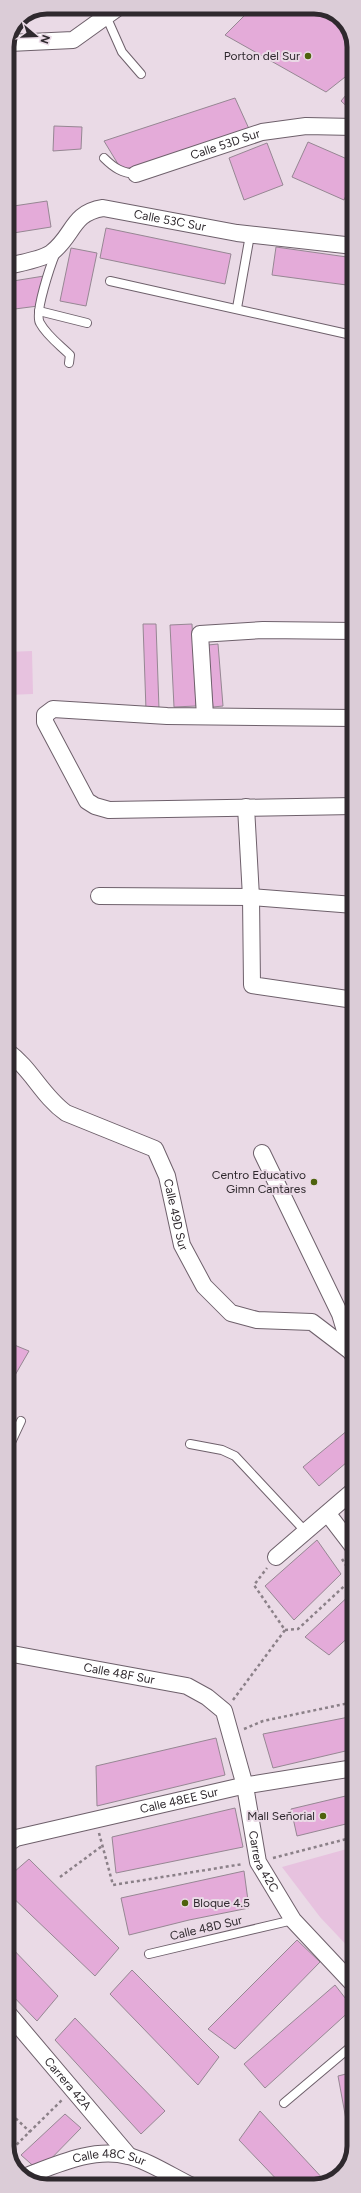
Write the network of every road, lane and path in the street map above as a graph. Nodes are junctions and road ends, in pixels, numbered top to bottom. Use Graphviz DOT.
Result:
graph roads {
  1 [pos="112,14"];
  2 [pos="101,24"];
  3 [pos="15,43"];
  4 [pos="141,74"];
  5 [pos="347,127"];
  6 [pos="104,158"];
  7 [pos="136,174"];
  8 [pos="250,235"];
  9 [pos="60,244"];
  10 [pos="347,245"];
  11 [pos="14,264"];
  12 [pos="110,281"];
  13 [pos="237,308"];
  14 [pos="39,312"];
  15 [pos="87,323"];
  16 [pos="347,334"];
  17 [pos="69,363"];
  18 [pos="347,631"];
  19 [pos="205,716"];
  20 [pos="347,718"];
  21 [pos="347,806"];
  22 [pos="246,807"];
  23 [pos="99,896"];
  24 [pos="251,897"];
  25 [pos="347,904"];
  26 [pos="347,999"];
  27 [pos="14,1056"];
  28 [pos="262,1153"];
  29 [pos="347,1336"];
  30 [pos="347,1349"];
  31 [pos="21,1421"];
  32 [pos="14,1436"];
  33 [pos="190,1444"];
  34 [pos="347,1496"];
  35 [pos="328,1514"];
  36 [pos="306,1532"];
  37 [pos="347,1539"];
  38 [pos="276,1557"];
  39 [pos="347,1584"];
  40 [pos="285,1630"];
  41 [pos="14,1654"];
  42 [pos="347,1704"];
  43 [pos="224,1711"];
  44 [pos="230,1734"];
  45 [pos="347,1769"];
  46 [pos="244,1786"];
  47 [pos="96,1819"];
  48 [pos="14,1839"];
  49 [pos="347,1839"];
  50 [pos="102,1846"];
  51 [pos="258,1862"];
  52 [pos="60,1877"];
  53 [pos="293,1920"];
  54 [pos="149,1954"];
  55 [pos="347,1978"];
  56 [pos="14,2020"];
  57 [pos="347,2050"];
  58 [pos="73,2089"];
  59 [pos="284,2103"];
  60 [pos="14,2117"];
  61 [pos="30,2132"];
  62 [pos="14,2147"];
  63 [pos="129,2156"];
  64 [pos="32,2174"];
  65 [pos="177,2179"];
  1 -- 2 [label="street"];
  2 -- 3 [label="street"];
  2 -- 4 [label="lane"];
  5 -- 7 [label="street, Calle 53D Sur"];
  6 -- 7 [label="lane, Calle 53D Sur"];
  8 -- 9 [label="street, Calle 53C Sur"];
  8 -- 10 [label="street, Calle 53C Sur"];
  8 -- 13 [label="lane"];
  9 -- 11 [label="street, Calle 53C Sur"];
  9 -- 14 [label="lane"];
  12 -- 13 [label="lane"];
  13 -- 16 [label="lane"];
  14 -- 15 [label="lane"];
  14 -- 17 [label="lane"];
  18 -- 19 [label="street"];
  19 -- 20 [label="street"];
  19 -- 22 [label="street"];
  21 -- 22 [label="street"];
  22 -- 24 [label="street"];
  23 -- 24 [label="street"];
  24 -- 25 [label="street"];
  24 -- 26 [label="street"];
  27 -- 30 [label="street, Calle 49D Sur"];
  28 -- 29 [label="street"];
  31 -- 32 [label="lane"];
  33 -- 36 [label="lane"];
  34 -- 35 [label="street"];
  35 -- 36 [label="street"];
  35 -- 37 [label="street"];
  36 -- 38 [label="street"];
  38 -- 40 [label="path"];
  39 -- 40 [label="path"];
  40 -- 43 [label="path"];
  41 -- 43 [label="street, Calle 48F Sur"];
  42 -- 44 [label="path"];
  43 -- 44 [label="street, Carrera 42C"];
  44 -- 46 [label="street, Carrera 42C"];
  45 -- 46 [label="street, Calle 48EE Sur"];
  46 -- 47 [label="street, Calle 48EE Sur"];
  46 -- 51 [label="street, Carrera 42C"];
  47 -- 48 [label="street, Calle 48EE Sur"];
  47 -- 50 [label="path"];
  49 -- 51 [label="path"];
  50 -- 51 [label="path"];
  50 -- 52 [label="path"];
  51 -- 53 [label="street, Carrera 42C"];
  53 -- 54 [label="lane, Calle 48D Sur"];
  53 -- 55 [label="street, Carrera 42C"];
  56 -- 58 [label="street, Carrera 42A"];
  57 -- 59 [label="lane"];
  58 -- 61 [label="path"];
  58 -- 63 [label="street, Carrera 42A"];
  60 -- 61 [label="path"];
  61 -- 62 [label="path"];
  63 -- 64 [label="street, Calle 48C Sur"];
  63 -- 65 [label="street, Calle 48C Sur"];
}
